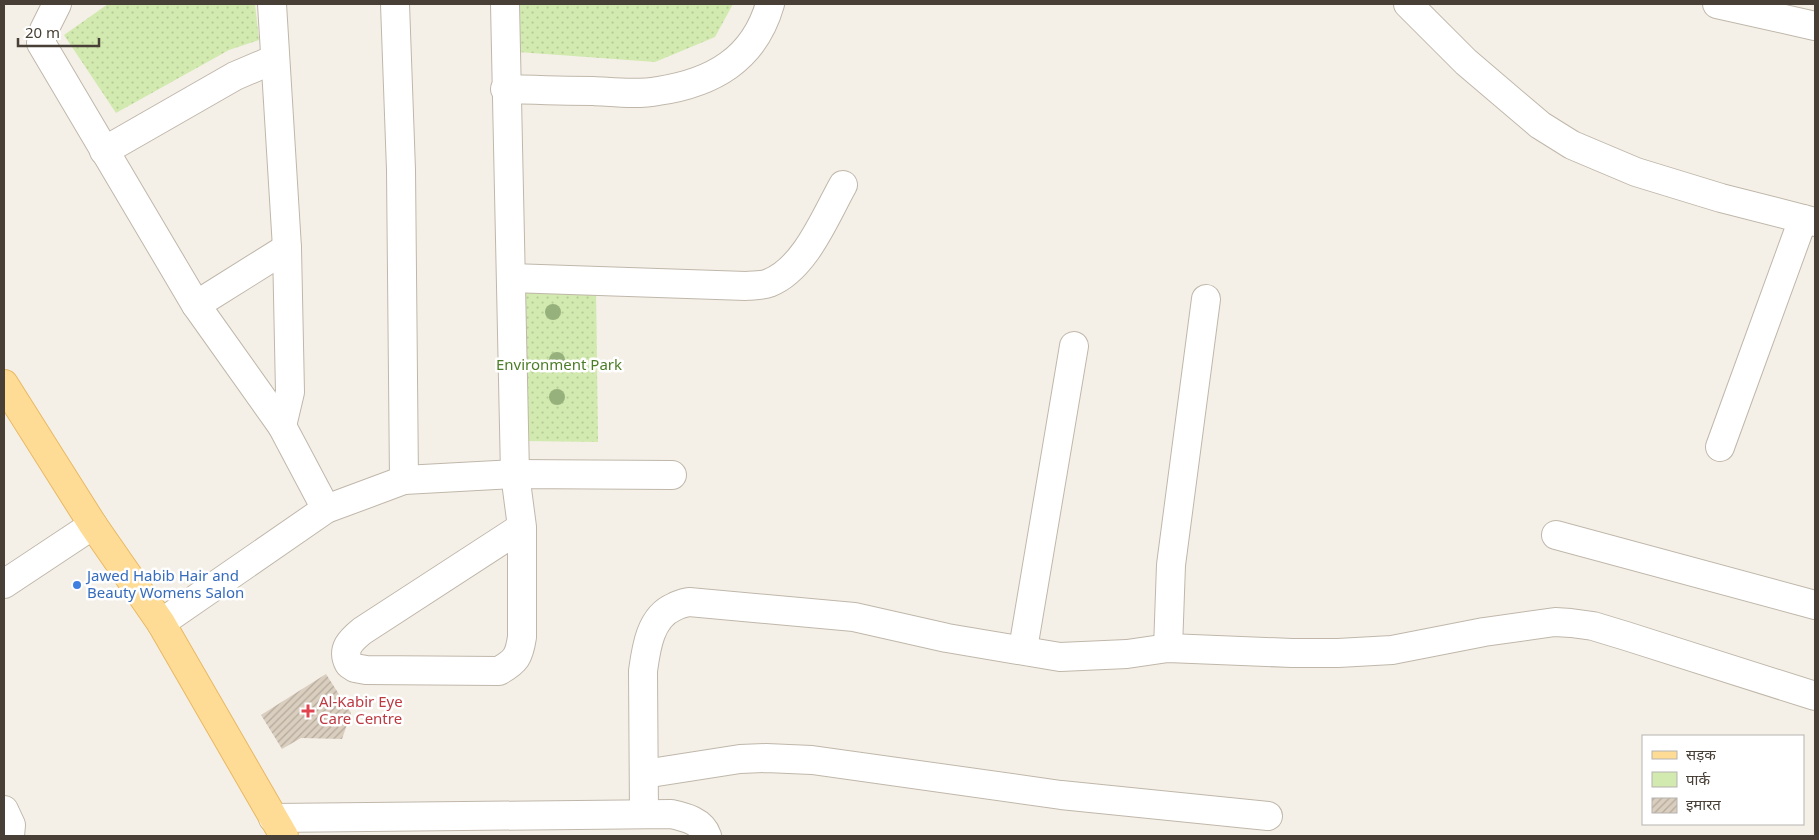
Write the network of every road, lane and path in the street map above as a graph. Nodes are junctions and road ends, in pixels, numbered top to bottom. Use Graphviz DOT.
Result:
graph roads {
  1 [pos="57,4"];
  2 [pos="272,4"];
  3 [pos="395,4"];
  4 [pos="505,4"];
  5 [pos="770,4"];
  6 [pos="1408,4"];
  7 [pos="1717,4"];
  8 [pos="1815,26"];
  9 [pos="275,59"];
  10 [pos="506,89"];
  11 [pos="104,151"];
  12 [pos="843,185"];
  13 [pos="1809,220"];
  14 [pos="287,248"];
  15 [pos="511,278"];
  16 [pos="1206,299"];
  17 [pos="196,305"];
  18 [pos="1074,346"];
  19 [pos="4,384"];
  20 [pos="282,426"];
  21 [pos="1720,447"];
  22 [pos="515,474"];
  23 [pos="672,475"];
  24 [pos="404,480"];
  25 [pos="326,509"];
  26 [pos="93,525"];
  27 [pos="522,527"];
  28 [pos="1556,535"];
  29 [pos="4,584"];
  30 [pos="1815,604"];
  31 [pos="161,623"];
  32 [pos="1168,648"];
  33 [pos="1023,649"];
  34 [pos="1815,696"];
  35 [pos="644,774"];
  36 [pos="4,810"];
  37 [pos="644,814"];
  38 [pos="1268,816"];
  39 [pos="278,827"];
  40 [pos="10,836"];
  41 [pos="707,836"];
  1 -- 11 [label="street"];
  2 -- 9 [label="street"];
  3 -- 24 [label="street"];
  4 -- 10 [label="street"];
  5 -- 10 [label="street"];
  6 -- 13 [label="street"];
  7 -- 8 [label="street"];
  9 -- 11 [label="street"];
  9 -- 14 [label="street"];
  10 -- 15 [label="street"];
  11 -- 17 [label="street"];
  12 -- 15 [label="street"];
  13 -- 21 [label="street"];
  14 -- 17 [label="street"];
  14 -- 20 [label="street"];
  15 -- 22 [label="street"];
  16 -- 32 [label="street"];
  17 -- 20 [label="street"];
  18 -- 33 [label="street"];
  19 -- 26 [label="main road"];
  20 -- 25 [label="street"];
  22 -- 23 [label="street"];
  22 -- 24 [label="street"];
  22 -- 27 [label="street"];
  24 -- 25 [label="street"];
  25 -- 31 [label="street"];
  26 -- 29 [label="street"];
  26 -- 31 [label="main road"];
  27 -- 27 [label="street"];
  28 -- 30 [label="street"];
  31 -- 39 [label="main road"];
  32 -- 33 [label="street"];
  32 -- 34 [label="street"];
  33 -- 35 [label="street"];
  35 -- 37 [label="street"];
  35 -- 38 [label="street"];
  36 -- 40 [label="street"];
  37 -- 39 [label="street"];
  37 -- 41 [label="street"];
}
